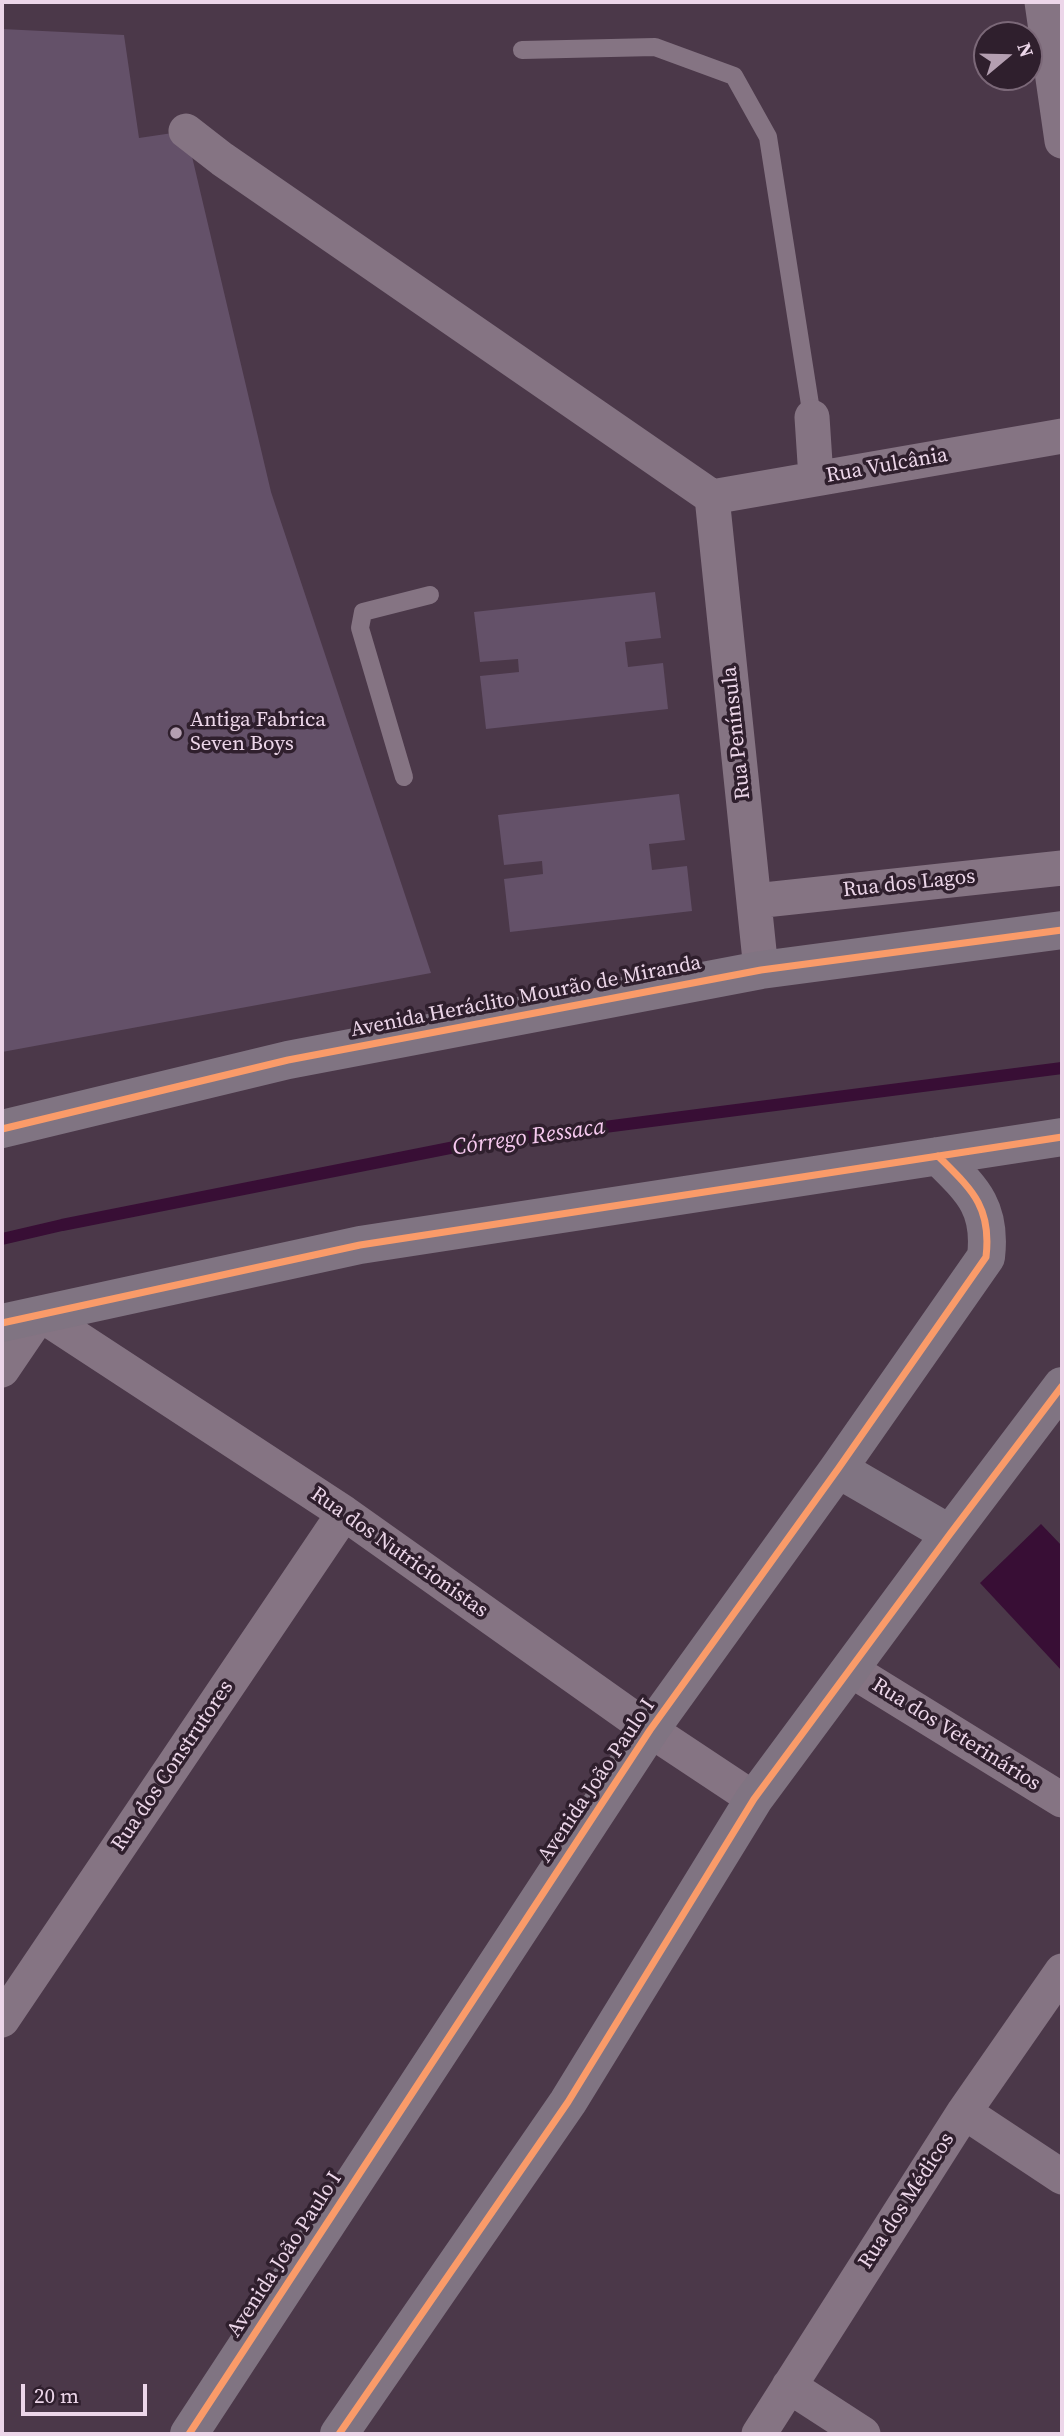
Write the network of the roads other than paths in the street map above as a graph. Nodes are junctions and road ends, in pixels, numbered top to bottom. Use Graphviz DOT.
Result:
graph roads {
  1 [pos="1042,2"];
  2 [pos="522,50"];
  3 [pos="186,131"];
  4 [pos="1062,141"];
  5 [pos="812,417"];
  6 [pos="1062,436"];
  7 [pos="816,478"];
  8 [pos="712,497"];
  9 [pos="430,595"];
  10 [pos="404,777"];
  11 [pos="1062,867"];
  12 [pos="755,901"];
  13 [pos="1062,930"];
  14 [pos="761,970"];
  15 [pos="2,1129"];
  16 [pos="1062,1137"];
  17 [pos="938,1156"];
  18 [pos="40,1314"];
  19 [pos="2,1323"];
  20 [pos="2,1370"];
  21 [pos="1062,1386"];
  22 [pos="838,1469"];
  23 [pos="344,1513"];
  24 [pos="950,1534"];
  25 [pos="850,1670"];
  26 [pos="650,1730"];
  27 [pos="754,1798"];
  28 [pos="1062,1800"];
  29 [pos="1062,1971"];
  30 [pos="2,2020"];
  31 [pos="964,2112"];
  32 [pos="1062,2177"];
  33 [pos="789,2386"];
  34 [pos="189,2434"];
  35 [pos="339,2434"];
  36 [pos="759,2434"];
  37 [pos="863,2434"];
  1 -- 4 [label="street"];
  2 -- 5 [label="lane"];
  3 -- 8 [label="street"];
  5 -- 7 [label="street"];
  6 -- 7 [label="street, Rua Vulcânia"];
  7 -- 8 [label="street, Rua Vulcânia"];
  8 -- 12 [label="street, Rua Península"];
  9 -- 10 [label="lane"];
  11 -- 12 [label="street, Rua dos Lagos"];
  12 -- 14 [label="street, Rua Península"];
  13 -- 14 [label="main road, Avenida Heráclito Mourão de Miranda"];
  14 -- 15 [label="main road, Avenida Heráclito Mourão de Miranda"];
  16 -- 17 [label="main road"];
  17 -- 18 [label="main road"];
  17 -- 22 [label="main road, Avenida João Paulo I"];
  18 -- 19 [label="main road"];
  18 -- 20 [label="street"];
  18 -- 23 [label="street, Rua dos Nutricionistas"];
  21 -- 24 [label="main road"];
  22 -- 24 [label="main road"];
  22 -- 26 [label="main road, Avenida João Paulo I"];
  23 -- 26 [label="street, Rua dos Nutricionistas"];
  23 -- 30 [label="street, Rua dos Construtores"];
  24 -- 25 [label="main road"];
  25 -- 27 [label="main road"];
  25 -- 28 [label="street, Rua dos Veterinários"];
  26 -- 27 [label="street, Rua dos Nutricionistas"];
  26 -- 34 [label="main road, Avenida João Paulo I"];
  27 -- 35 [label="main road"];
  29 -- 31 [label="street, Rua dos Médicos"];
  31 -- 32 [label="street"];
  31 -- 33 [label="street, Rua dos Médicos"];
  33 -- 36 [label="street, Rua dos Médicos"];
  33 -- 37 [label="street"];
}
